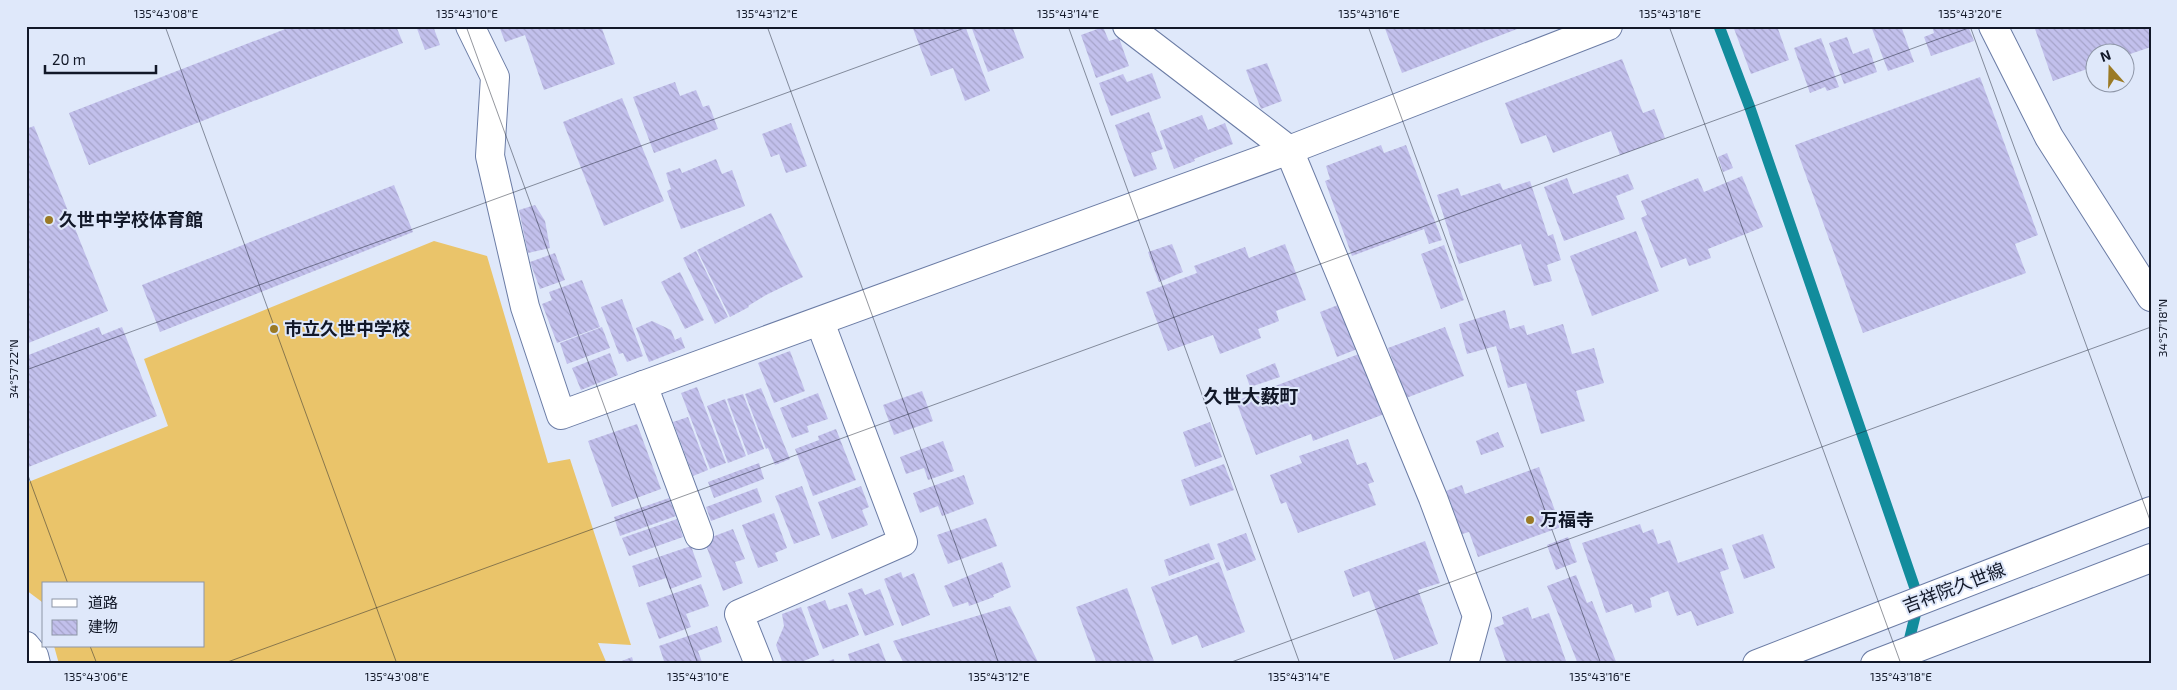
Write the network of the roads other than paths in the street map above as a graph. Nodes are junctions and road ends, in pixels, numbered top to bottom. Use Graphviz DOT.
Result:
graph roads {
  1 [pos="470,26"];
  2 [pos="1127,26"];
  3 [pos="1608,26"];
  4 [pos="1993,26"];
  5 [pos="1289,150"];
  6 [pos="2151,297"];
  7 [pos="820,322"];
  8 [pos="643,385"];
  9 [pos="2151,512"];
  10 [pos="699,535"];
  11 [pos="2151,558"];
  12 [pos="26,646"];
  13 [pos="36,664"];
  14 [pos="759,664"];
  15 [pos="1464,664"];
  16 [pos="1758,664"];
  17 [pos="1875,664"];
  1 -- 8 [label="street"];
  2 -- 5 [label="street"];
  3 -- 5 [label="street"];
  4 -- 6 [label="street"];
  5 -- 7 [label="street"];
  5 -- 15 [label="street"];
  7 -- 8 [label="street"];
  7 -- 14 [label="street"];
  8 -- 10 [label="street"];
  9 -- 16 [label="street, 吉祥院久世線"];
  11 -- 17 [label="street"];
  12 -- 13 [label="street"];
}
